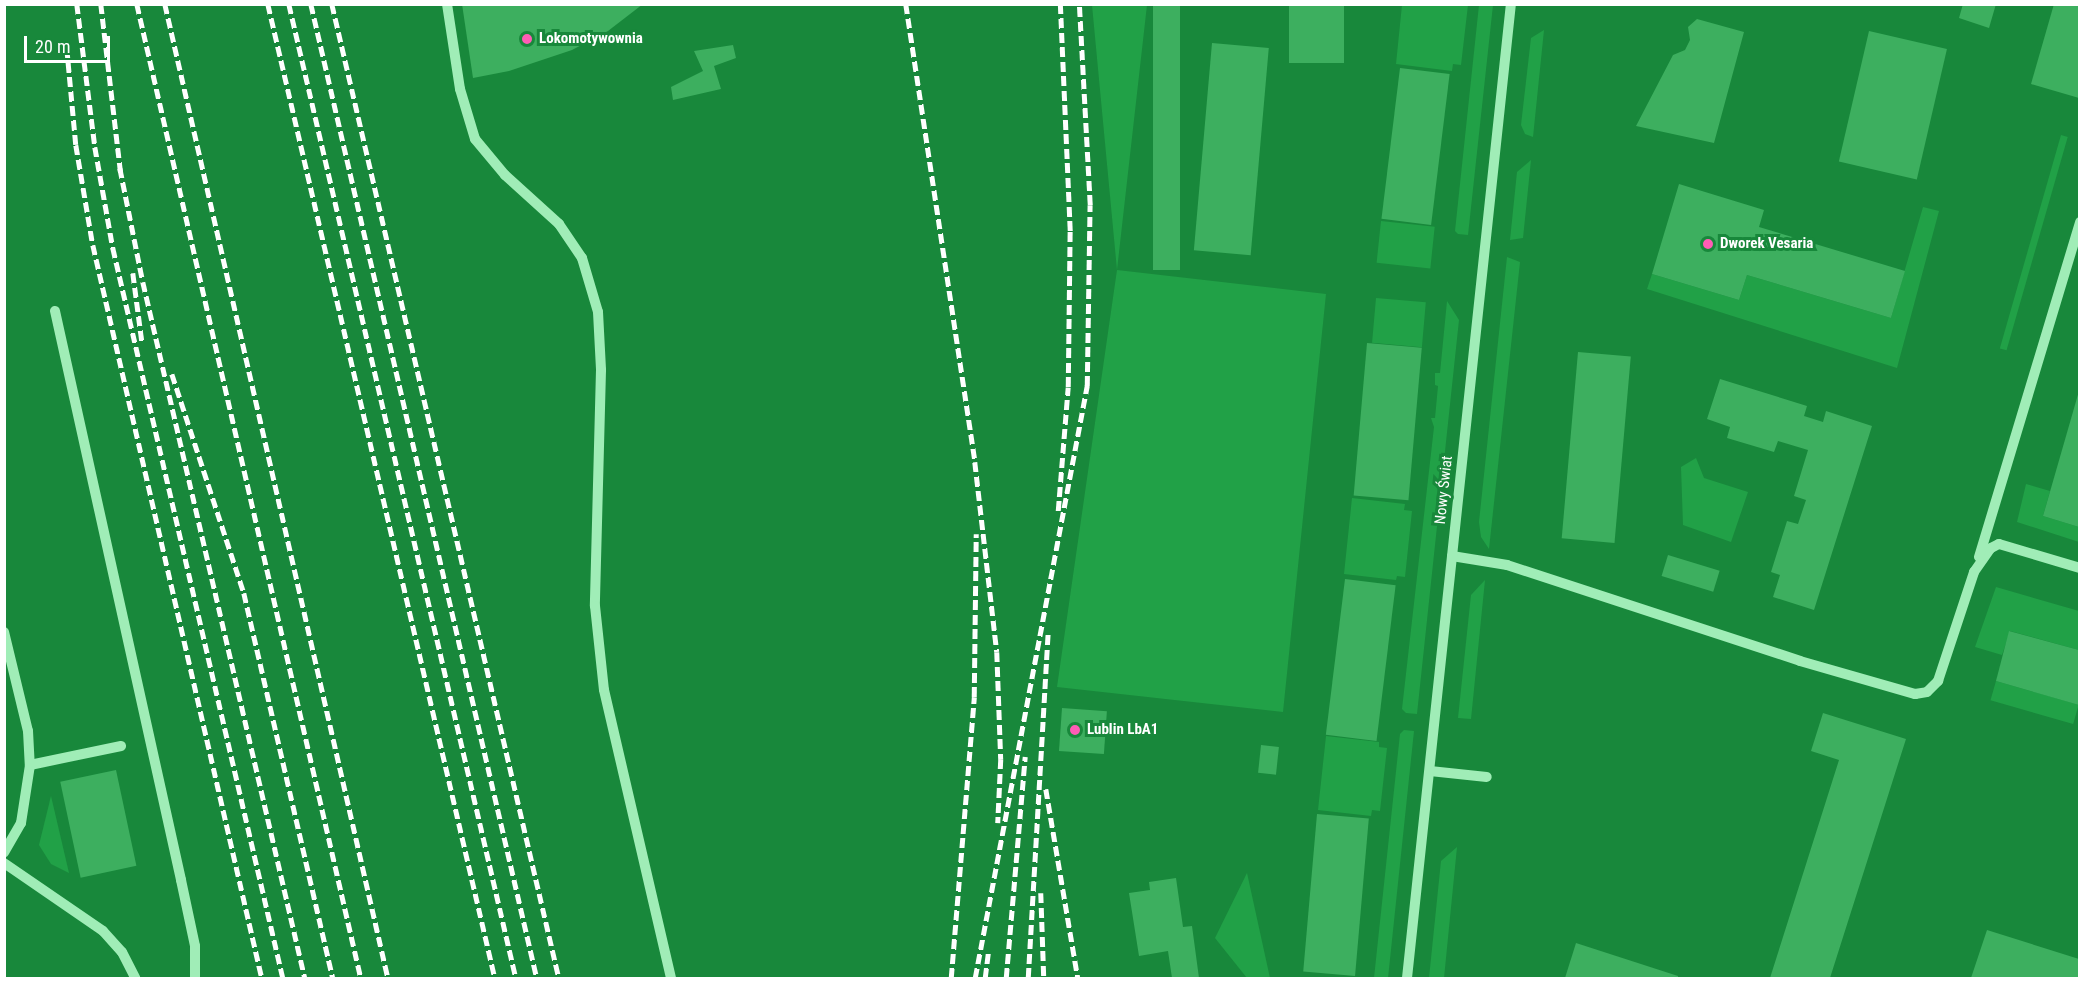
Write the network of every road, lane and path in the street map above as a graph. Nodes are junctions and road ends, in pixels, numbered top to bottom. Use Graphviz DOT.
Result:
graph roads {
  1 [pos="447,4"];
  2 [pos="1511,4"];
  3 [pos="2079,222"];
  4 [pos="55,311"];
  5 [pos="1452,556"];
  6 [pos="2079,568"];
  7 [pos="1974,572"];
  8 [pos="4,632"];
  9 [pos="121,746"];
  10 [pos="30,765"];
  11 [pos="1430,771"];
  12 [pos="1487,777"];
  13 [pos="4,852"];
  14 [pos="4,863"];
  15 [pos="135,978"];
  16 [pos="195,978"];
  17 [pos="671,978"];
  18 [pos="1407,978"];
  1 -- 17 [label="street"];
  2 -- 5 [label="street, Nowy Świat"];
  3 -- 7 [label="street"];
  4 -- 16 [label="street"];
  5 -- 7 [label="street"];
  5 -- 11 [label="street, Nowy Świat"];
  6 -- 7 [label="street"];
  8 -- 10 [label="street"];
  9 -- 10 [label="street"];
  10 -- 13 [label="street"];
  11 -- 12 [label="street"];
  11 -- 18 [label="street, Nowy Świat"];
  14 -- 15 [label="street"];
}
